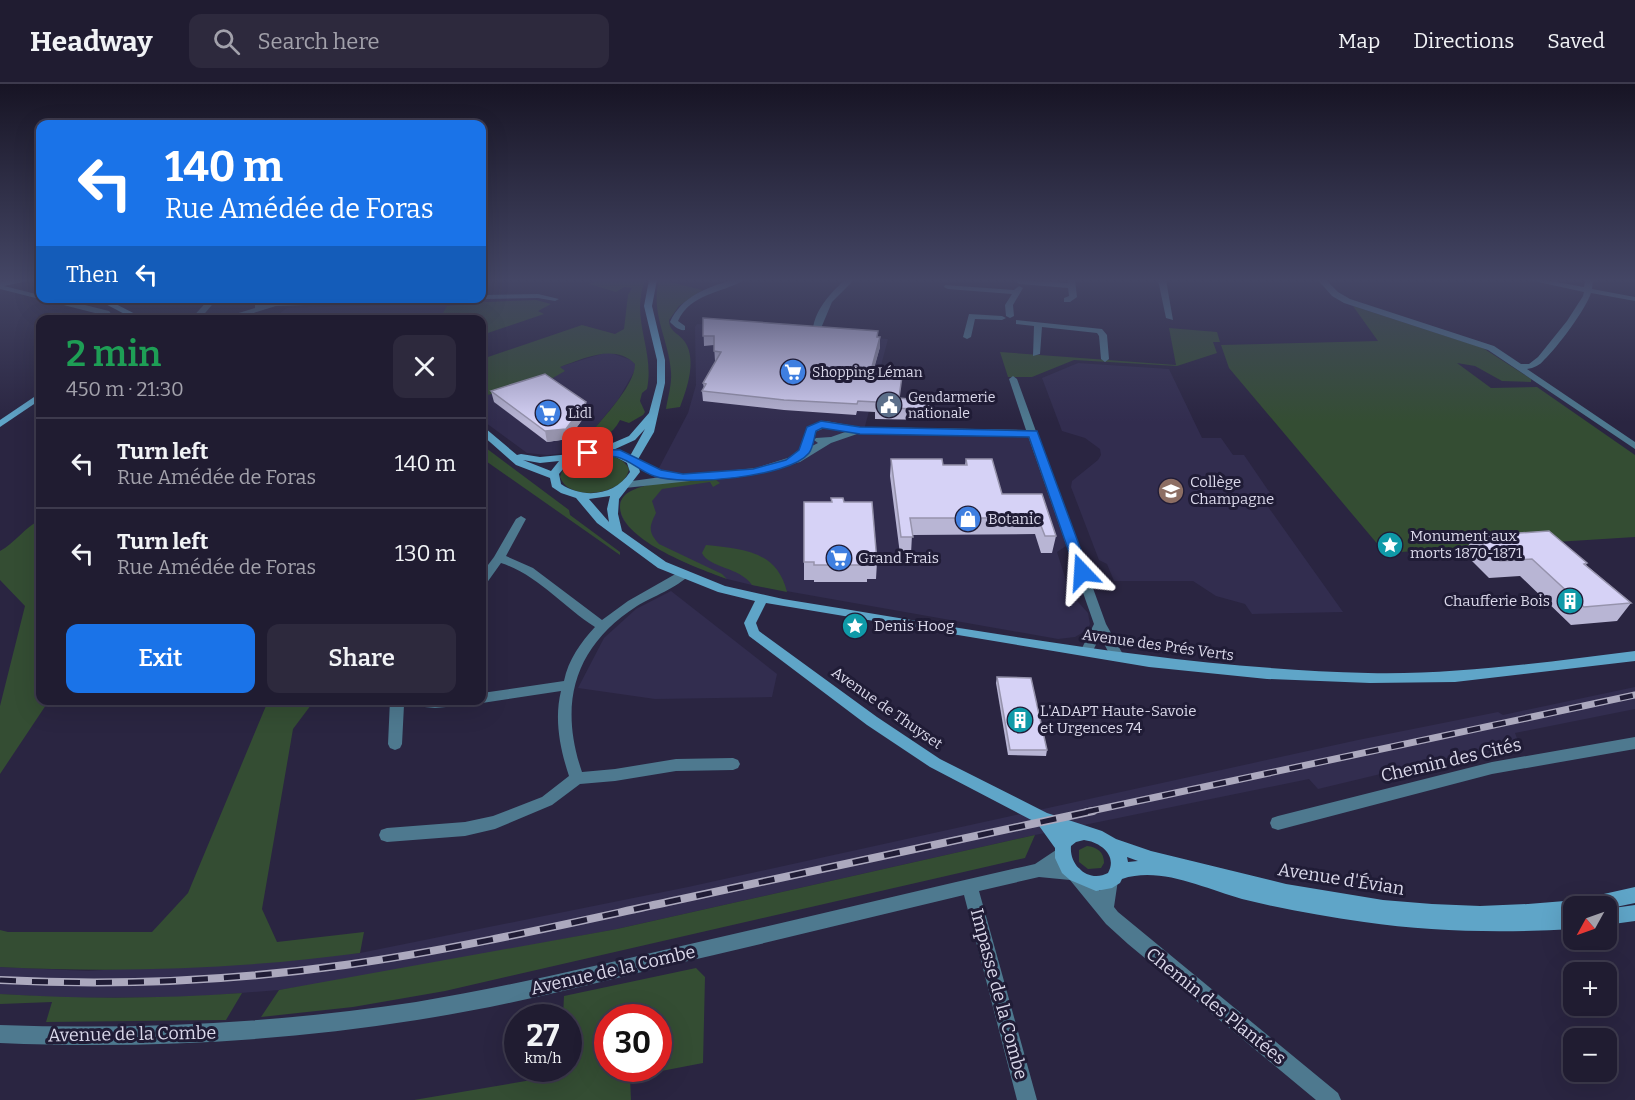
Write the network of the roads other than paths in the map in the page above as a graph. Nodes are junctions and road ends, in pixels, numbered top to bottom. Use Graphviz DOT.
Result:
graph roads {
  1 [pos="653,327"];
  2 [pos="817,327"];
  3 [pos="969,327"];
  4 [pos="1038,327"];
  5 [pos="1068,327"];
  6 [pos="1429,327"];
  7 [pos="1566,327"];
  8 [pos="816,331"];
  9 [pos="967,337"];
  10 [pos="1036,354"];
  11 [pos="1105,359"];
  12 [pos="1520,367"];
  13 [pos="1013,379"];
  14 [pos="36,399"];
  15 [pos="653,414"];
  16 [pos="0,424"];
  17 [pos="839,431"];
  18 [pos="486,433"];
  19 [pos="1033,433"];
  20 [pos="811,435"];
  21 [pos="827,441"];
  22 [pos="1635,446"];
  23 [pos="601,451"];
  24 [pos="509,452"];
  25 [pos="575,456"];
  26 [pos="796,460"];
  27 [pos="632,462"];
  28 [pos="554,476"];
  29 [pos="674,478"];
  30 [pos="623,487"];
  31 [pos="579,496"];
  32 [pos="521,519"];
  33 [pos="617,531"];
  34 [pos="499,558"];
  35 [pos="683,575"];
  36 [pos="486,576"];
  37 [pos="762,599"];
  38 [pos="1100,624"];
  39 [pos="603,626"];
  40 [pos="1086,652"];
  41 [pos="1635,656"];
  42 [pos="1118,658"];
  43 [pos="567,685"];
  44 [pos="486,697"];
  45 [pos="397,705"];
  46 [pos="1635,743"];
  47 [pos="395,744"];
  48 [pos="733,764"];
  49 [pos="577,778"];
  50 [pos="1278,824"];
  51 [pos="1060,828"];
  52 [pos="1088,834"];
  53 [pos="387,835"];
  54 [pos="1108,843"];
  55 [pos="1063,849"];
  56 [pos="1039,870"];
  57 [pos="1074,875"];
  58 [pos="1114,877"];
  59 [pos="970,887"];
  60 [pos="1635,895"];
  61 [pos="1617,899"];
  62 [pos="1563,908"];
  63 [pos="1105,909"];
  64 [pos="1635,913"];
  65 [pos="1617,915"];
  66 [pos="1563,921"];
  67 [pos="0,1034"];
  68 [pos="1027,1100"];
  69 [pos="1331,1100"];
  1 -- 15 [label="main road"];
  2 -- 8 [label="street"];
  3 -- 9 [label="street"];
  4 -- 10 [label="street"];
  5 -- 11 [label="street"];
  6 -- 12 [label="street"];
  7 -- 12 [label="street"];
  12 -- 22 [label="street"];
  13 -- 19 [label="street"];
  14 -- 16 [label="main road"];
  15 -- 23 [label="main road"];
  15 -- 27 [label="main road"];
  17 -- 19 [label="street"];
  17 -- 20 [label="street"];
  17 -- 21 [label="street"];
  18 -- 24 [label="main road"];
  19 -- 38 [label="street"];
  20 -- 21 [label="street"];
  20 -- 26 [label="street"];
  21 -- 26 [label="street"];
  23 -- 25 [label="main road"];
  23 -- 27 [label="main road"];
  24 -- 25 [label="main road"];
  24 -- 28 [label="main road"];
  25 -- 28 [label="main road"];
  26 -- 29 [label="street"];
  27 -- 29 [label="street"];
  27 -- 30 [label="main road"];
  28 -- 31 [label="main road"];
  29 -- 30 [label="street"];
  30 -- 31 [label="main road"];
  30 -- 33 [label="main road"];
  31 -- 33 [label="main road"];
  32 -- 34 [label="street"];
  33 -- 35 [label="main road"];
  34 -- 36 [label="street"];
  34 -- 39 [label="street"];
  35 -- 37 [label="main road, Avenue des Prés Verts"];
  35 -- 39 [label="street"];
  37 -- 40 [label="main road, Avenue des Prés Verts"];
  37 -- 51 [label="main road, Avenue de Thuyset"];
  38 -- 40 [label="street"];
  38 -- 42 [label="street"];
  39 -- 43 [label="street"];
  40 -- 42 [label="main road, Avenue des Prés Verts"];
  41 -- 42 [label="main road, Avenue des Prés Verts"];
  43 -- 44 [label="street"];
  43 -- 49 [label="street"];
  45 -- 47 [label="street"];
  46 -- 50 [label="street, Chemin des Cités"];
  48 -- 49 [label="street"];
  49 -- 53 [label="street"];
  51 -- 52 [label="main road, Avenue de Thuyset"];
  51 -- 55 [label="main road, Avenue de Thuyset"];
  52 -- 54 [label="main road"];
  52 -- 55 [label="main road"];
  54 -- 58 [label="main road"];
  54 -- 62 [label="main road, Avenue d'Évian"];
  55 -- 56 [label="street, Avenue de la Combe"];
  55 -- 57 [label="main road"];
  56 -- 57 [label="street, Avenue de la Combe"];
  56 -- 59 [label="street, Avenue de la Combe"];
  57 -- 58 [label="main road"];
  57 -- 63 [label="street, Chemin des Plantées"];
  58 -- 63 [label="street"];
  58 -- 66 [label="main road, Avenue d'Évian"];
  59 -- 67 [label="street, Avenue de la Combe"];
  59 -- 68 [label="street, Impasse de la Combe"];
  60 -- 61 [label="main road"];
  63 -- 69 [label="street, Chemin des Plantées"];
  64 -- 65 [label="main road"];
}
